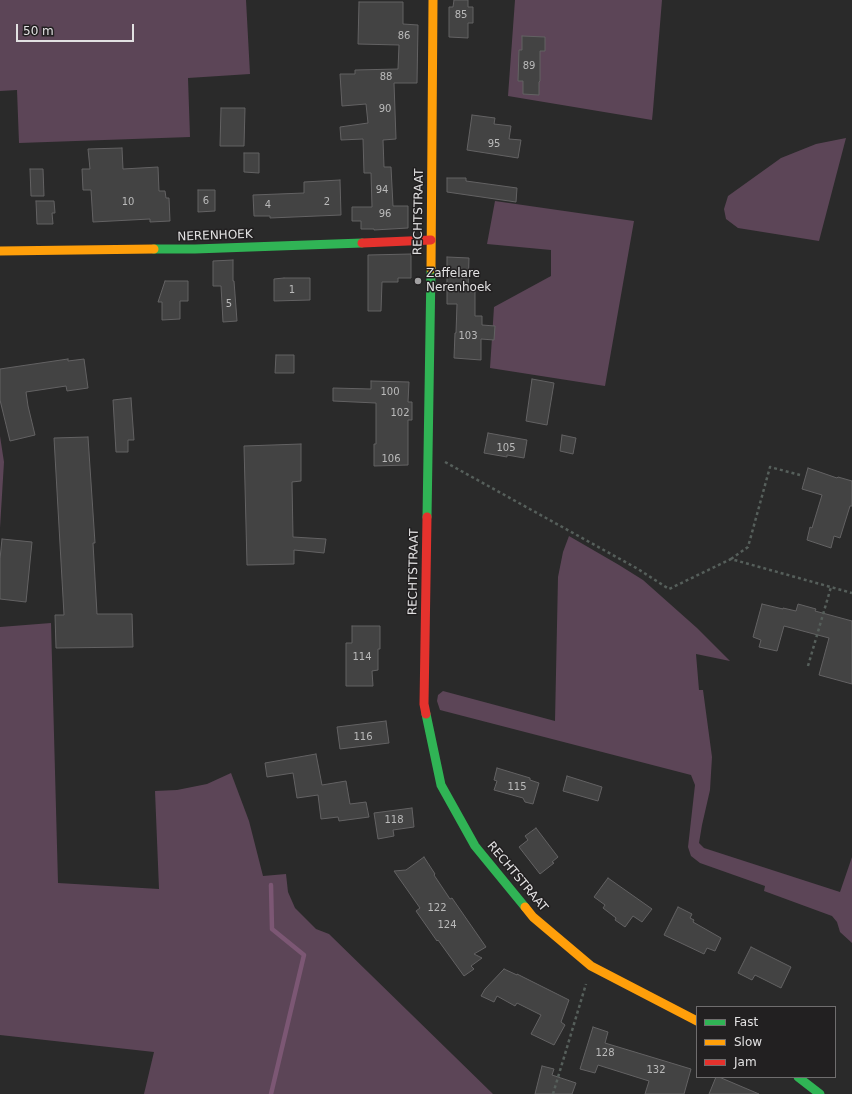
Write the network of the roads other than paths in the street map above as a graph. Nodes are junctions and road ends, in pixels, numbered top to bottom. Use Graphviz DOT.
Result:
graph roads {
  1 [pos="433,0"];
  2 [pos="431,240"];
  3 [pos="0,251"];
  4 [pos="696,1020"];
  5 [pos="799,1078"];
  6 [pos="820,1094"];
  1 -- 2 [label="street, RECHTSTRAAT"];
  2 -- 3 [label="street, NERENHOEK"];
  2 -- 4 [label="street, RECHTSTRAAT"];
  5 -- 6 [label="street"];
}
